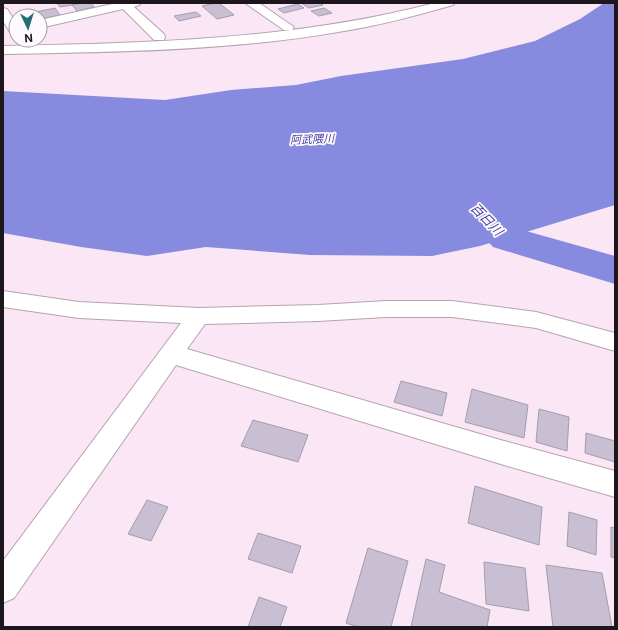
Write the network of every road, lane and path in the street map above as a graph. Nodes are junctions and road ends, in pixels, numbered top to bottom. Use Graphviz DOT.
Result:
graph roads {
  1 [pos="251,3"];
  2 [pos="403,3"];
  3 [pos="429,3"];
  4 [pos="449,3"];
  5 [pos="128,4"];
  6 [pos="3,12"];
  7 [pos="391,17"];
  8 [pos="48,22"];
  9 [pos="8,23"];
  10 [pos="288,28"];
  11 [pos="48,37"];
  12 [pos="159,37"];
  13 [pos="3,50"];
  14 [pos="3,299"];
  15 [pos="199,316"];
  16 [pos="615,342"];
  17 [pos="171,354"];
  18 [pos="615,484"];
  19 [pos="3,587"];
  1 -- 10 [label="street"];
  2 -- 10 [label="street"];
  3 -- 7 [label="street"];
  4 -- 7 [label="street"];
  5 -- 8 [label="street"];
  5 -- 12 [label="street"];
  6 -- 9 [label="street"];
  7 -- 13 [label="street"];
  10 -- 12 [label="street"];
  11 -- 12 [label="street"];
  14 -- 15 [label="street"];
  15 -- 16 [label="street"];
  15 -- 17 [label="street"];
  17 -- 18 [label="street"];
  17 -- 19 [label="street"];
}
